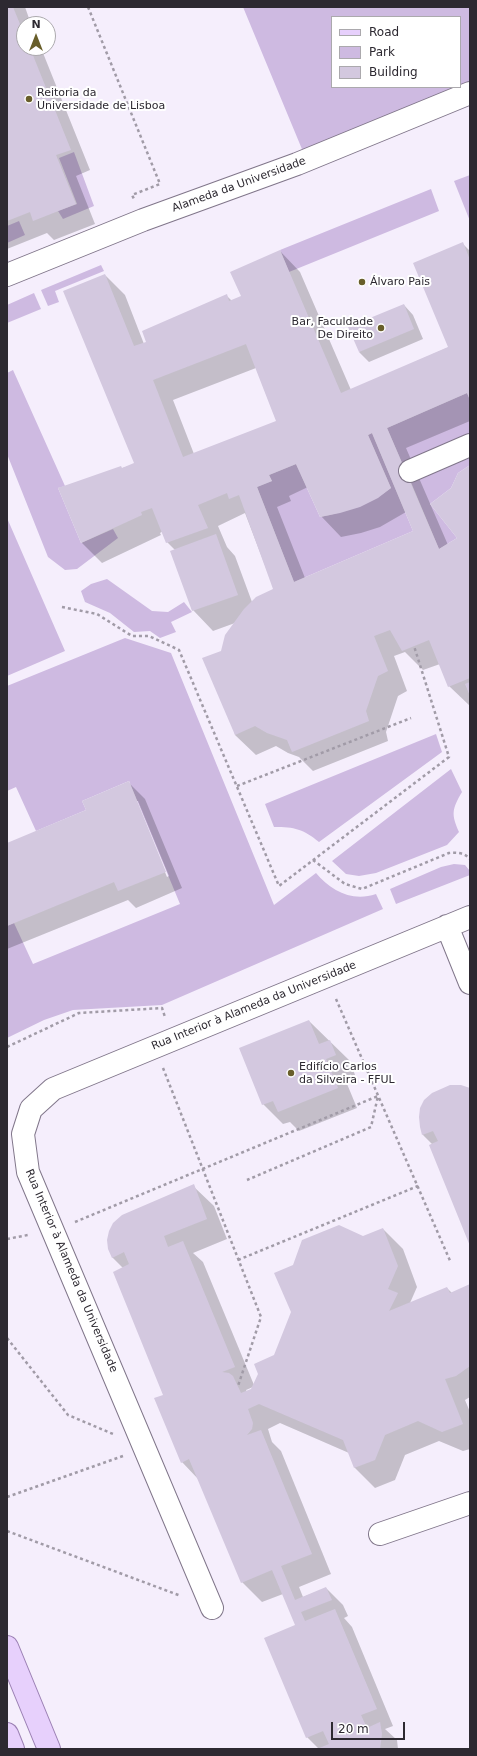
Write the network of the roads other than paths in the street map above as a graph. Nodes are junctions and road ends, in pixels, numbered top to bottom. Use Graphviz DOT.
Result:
graph roads {
  1 [pos="470,93"];
  2 [pos="7,275"];
  3 [pos="470,445"];
  4 [pos="410,471"];
  5 [pos="470,917"];
  6 [pos="447,926"];
  7 [pos="470,983"];
  8 [pos="470,1502"];
  9 [pos="380,1534"];
  10 [pos="212,1608"];
  11 [pos="7,1647"];
  12 [pos="7,1734"];
  13 [pos="13,1749"];
  14 [pos="50,1749"];
  1 -- 2 [label="street, Alameda da Universidade"];
  3 -- 4 [label="street"];
  5 -- 6 [label="street, Rua Interior à Alameda da Universidade"];
  6 -- 7 [label="street"];
  6 -- 10 [label="street, Rua Interior à Alameda da Universidade"];
  8 -- 9 [label="street"];
  11 -- 14 [label="main road"];
  12 -- 13 [label="main road"];
}
